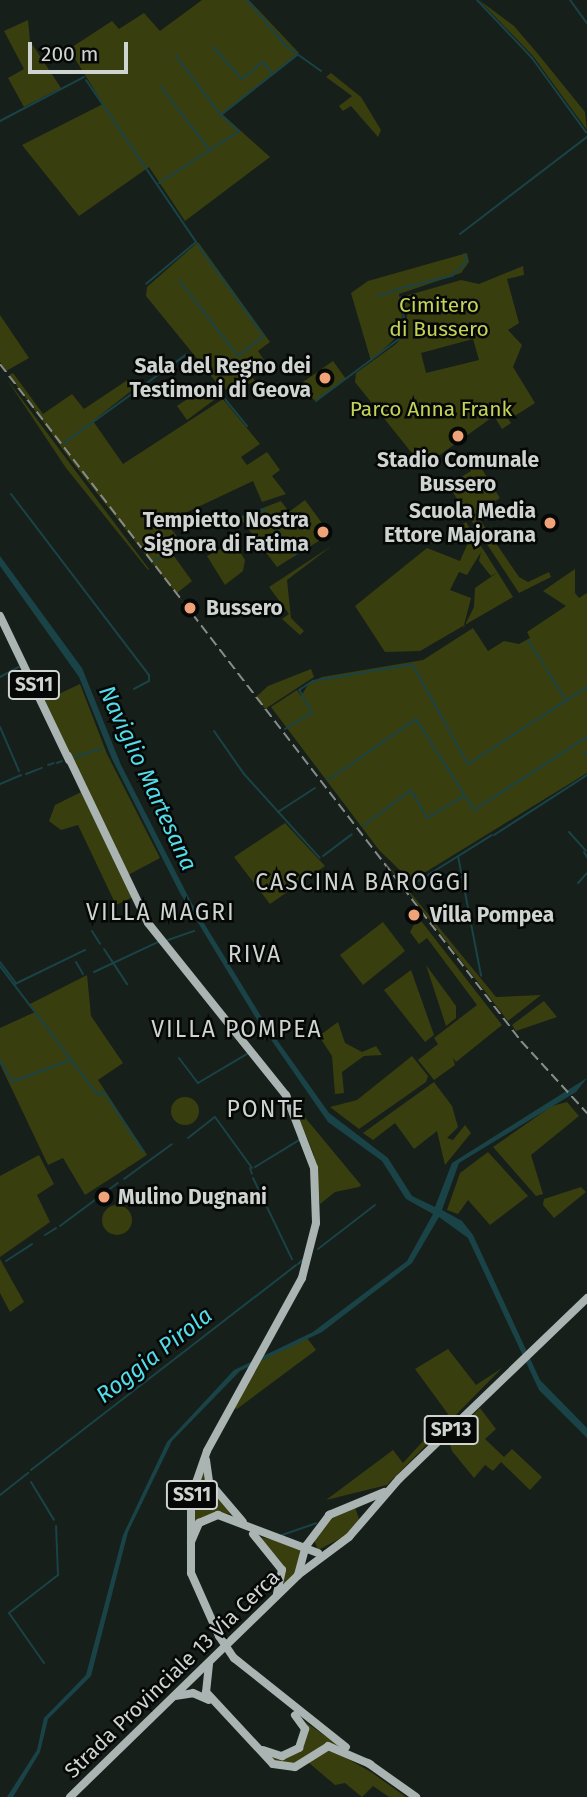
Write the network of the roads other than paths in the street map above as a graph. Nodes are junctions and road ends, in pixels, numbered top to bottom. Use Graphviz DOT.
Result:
graph roads {
  1 [pos="0,616"];
  2 [pos="587,1298"];
  3 [pos="222,1422"];
  4 [pos="399,1479"];
  5 [pos="350,1503"];
  6 [pos="318,1526"];
  7 [pos="358,1526"];
  8 [pos="252,1531"];
  9 [pos="312,1534"];
  10 [pos="281,1539"];
  11 [pos="306,1546"];
  12 [pos="321,1554"];
  13 [pos="191,1573"];
  14 [pos="298,1576"];
  15 [pos="242,1631"];
  16 [pos="210,1661"];
  17 [pos="190,1680"];
  18 [pos="204,1694"];
  19 [pos="174,1696"];
  20 [pos="278,1698"];
  21 [pos="242,1732"];
  22 [pos="370,1764"];
  23 [pos="70,1797"];
  24 [pos="416,1797"];
  1 -- 3 [label="main road, SS11"];
  2 -- 4 [label="main road, Strada Provinciale 13 Via Cerca / SP13"];
  3 -- 8 [label="main road"];
  3 -- 13 [label="main road, SS11"];
  4 -- 5 [label="main road, Strada Provinciale 13 Via Cerca / SP13"];
  4 -- 7 [label="main road, Strada Provinciale 13 Via Cerca / SP13"];
  5 -- 6 [label="main road, Strada Provinciale 13 Via Cerca / SP13"];
  5 -- 7 [label="main road"];
  6 -- 9 [label="main road, Strada Provinciale 13 Via Cerca / SP13"];
  6 -- 10 [label="main road"];
  7 -- 12 [label="main road, Strada Provinciale 13 Via Cerca / SP13"];
  8 -- 10 [label="main road"];
  8 -- 13 [label="main road"];
  8 -- 15 [label="main road"];
  9 -- 11 [label="main road, Strada Provinciale 13 Via Cerca / SP13"];
  9 -- 12 [label="main road"];
  10 -- 11 [label="main road"];
  11 -- 12 [label="main road"];
  11 -- 14 [label="main road, Strada Provinciale 13 Via Cerca / SP13"];
  12 -- 14 [label="main road, Strada Provinciale 13 Via Cerca / SP13"];
  13 -- 20 [label="main road, SS11, bridge"];
  14 -- 15 [label="main road, Strada Provinciale 13 Via Cerca / SP13"];
  15 -- 16 [label="main road, Strada Provinciale 13 Via Cerca / SP13"];
  16 -- 17 [label="main road, Strada Provinciale 13 Via Cerca / SP13"];
  16 -- 18 [label="main road"];
  17 -- 18 [label="main road"];
  17 -- 19 [label="main road, Strada Provinciale 13 Via Cerca / SP13"];
  18 -- 19 [label="main road"];
  18 -- 21 [label="main road"];
  19 -- 23 [label="main road, Strada Provinciale 13 Via Cerca / SP13"];
  20 -- 21 [label="main road"];
  20 -- 22 [label="main road"];
  21 -- 22 [label="main road"];
  22 -- 24 [label="main road"];
}
